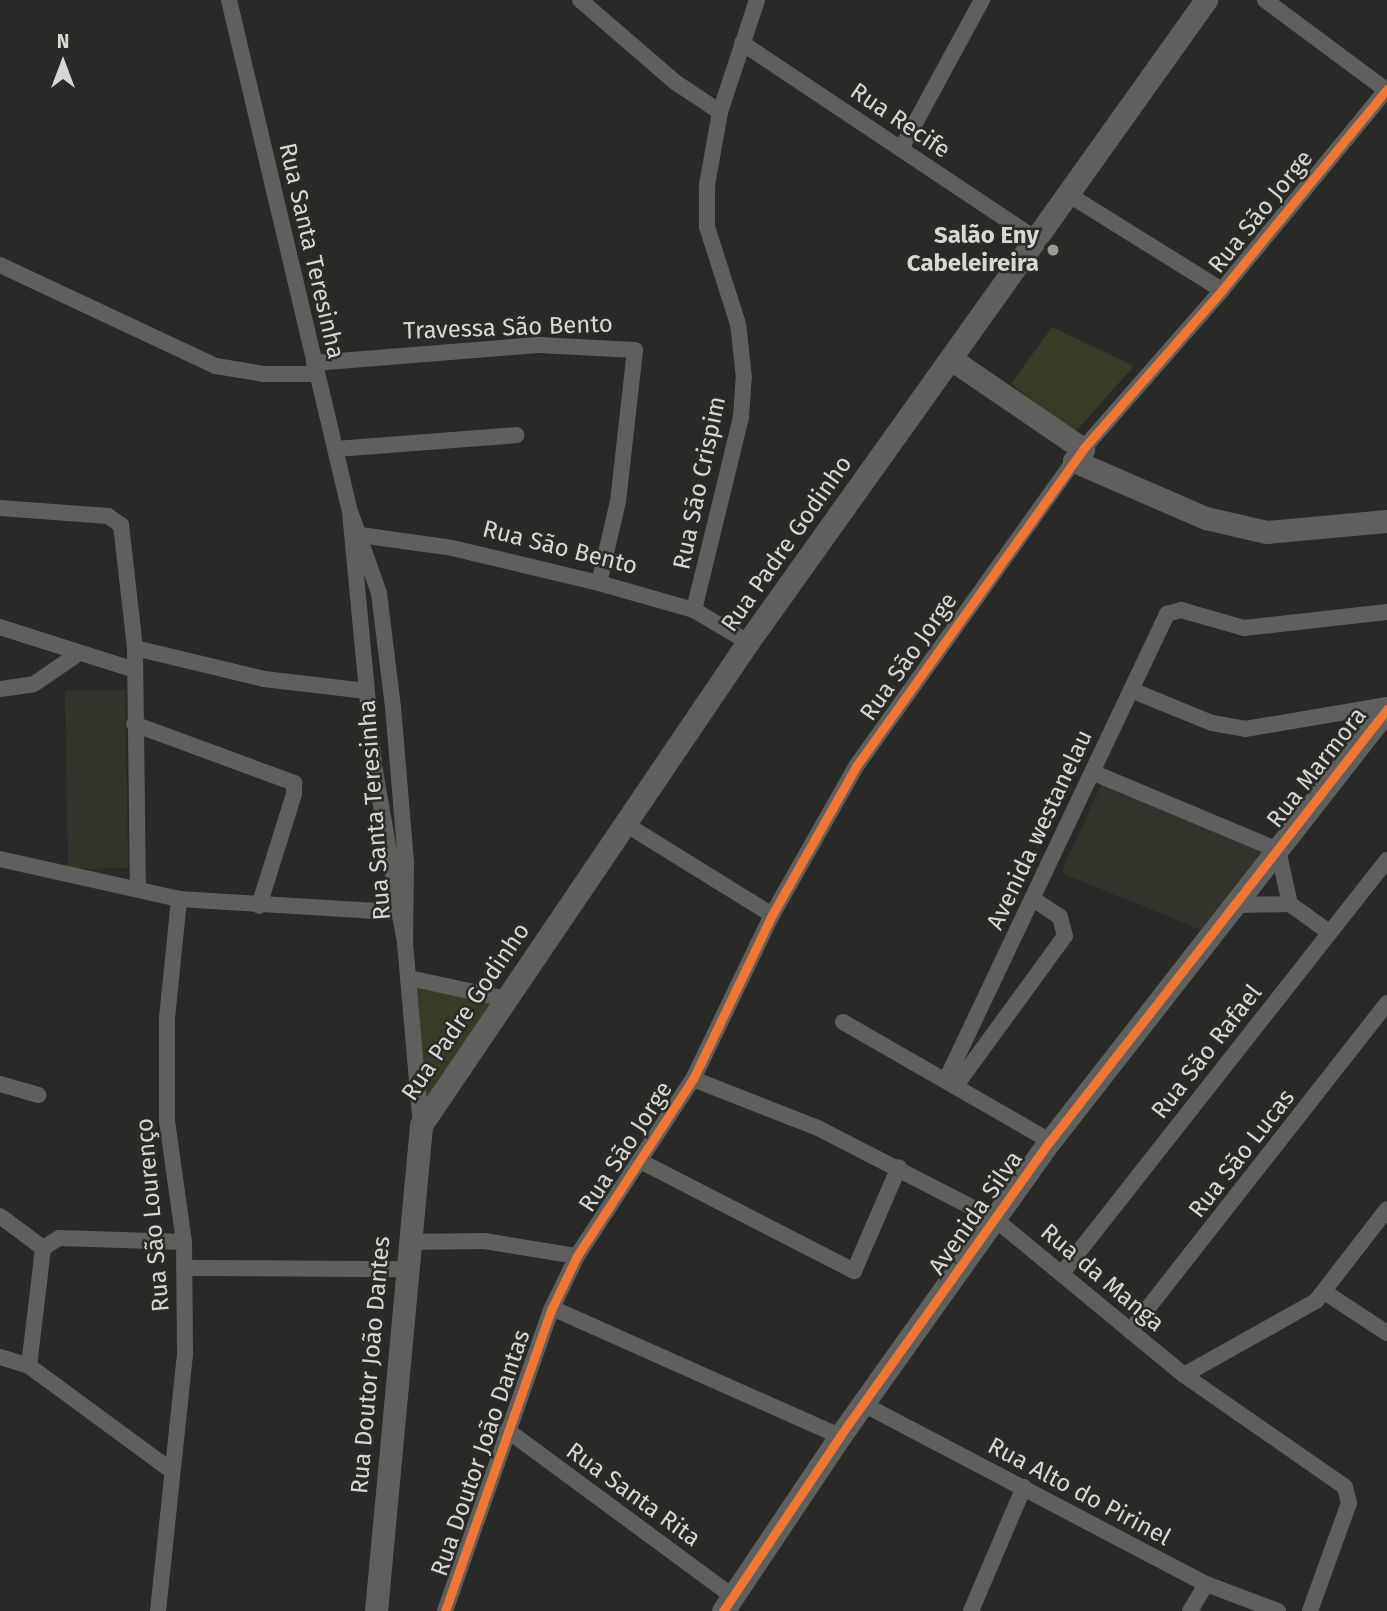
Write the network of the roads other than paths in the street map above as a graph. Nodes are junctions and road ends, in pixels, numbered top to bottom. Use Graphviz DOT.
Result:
graph roads {
  1 [pos="229,0"];
  2 [pos="580,0"];
  3 [pos="757,0"];
  4 [pos="982,0"];
  5 [pos="1206,0"];
  6 [pos="1265,0"];
  7 [pos="742,43"];
  8 [pos="1386,89"];
  9 [pos="720,112"];
  10 [pos="901,149"];
  11 [pos="1066,193"];
  12 [pos="1034,238"];
  13 [pos="0,265"];
  14 [pos="1222,290"];
  15 [pos="951,359"];
  16 [pos="315,368"];
  17 [pos="516,435"];
  18 [pos="336,449"];
  19 [pos="1078,455"];
  20 [pos="0,508"];
  21 [pos="1387,521"];
  22 [pos="356,534"];
  23 [pos="599,583"];
  24 [pos="694,610"];
  25 [pos="1387,612"];
  26 [pos="0,627"];
  27 [pos="748,642"];
  28 [pos="135,649"];
  29 [pos="76,654"];
  30 [pos="135,670"];
  31 [pos="0,689"];
  32 [pos="1131,690"];
  33 [pos="366,691"];
  34 [pos="1384,717"];
  35 [pos="134,724"];
  36 [pos="1094,773"];
  37 [pos="627,825"];
  38 [pos="1279,850"];
  39 [pos="0,859"];
  40 [pos="1387,860"];
  41 [pos="138,889"];
  42 [pos="180,899"];
  43 [pos="1033,899"];
  44 [pos="1290,904"];
  45 [pos="1236,905"];
  46 [pos="260,906"];
  47 [pos="402,913"];
  48 [pos="772,915"];
  49 [pos="1330,933"];
  50 [pos="409,978"];
  51 [pos="506,999"];
  52 [pos="1387,1003"];
  53 [pos="843,1022"];
  54 [pos="693,1079"];
  55 [pos="952,1081"];
  56 [pos="0,1084"];
  57 [pos="38,1095"];
  58 [pos="421,1125"];
  59 [pos="1050,1141"];
  60 [pos="640,1161"];
  61 [pos="899,1167"];
  62 [pos="1387,1209"];
  63 [pos="0,1216"];
  64 [pos="996,1220"];
  65 [pos="184,1242"];
  66 [pos="408,1242"];
  67 [pos="43,1248"];
  68 [pos="577,1255"];
  69 [pos="185,1268"];
  70 [pos="406,1269"];
  71 [pos="1062,1273"];
  72 [pos="1326,1293"];
  73 [pos="552,1308"];
  74 [pos="1130,1331"];
  75 [pos="1387,1333"];
  76 [pos="0,1357"];
  77 [pos="29,1366"];
  78 [pos="1184,1375"];
  79 [pos="863,1404"];
  80 [pos="507,1430"];
  81 [pos="840,1436"];
  82 [pos="172,1471"];
  83 [pos="1024,1488"];
  84 [pos="1206,1584"];
  85 [pos="727,1604"];
  86 [pos="163,1611"];
  87 [pos="376,1611"];
  88 [pos="445,1611"];
  89 [pos="971,1611"];
  90 [pos="1191,1611"];
  91 [pos="1278,1611"];
  92 [pos="1310,1611"];
  1 -- 16 [label="street, Rua Santa Teresinha"];
  2 -- 9 [label="street"];
  3 -- 7 [label="street, Rua São Crispim"];
  4 -- 10 [label="street"];
  5 -- 11 [label="street, Rua Padre Godinho"];
  6 -- 8 [label="street"];
  7 -- 9 [label="street, Rua São Crispim"];
  7 -- 10 [label="street, Rua Recife"];
  8 -- 14 [label="street, Rua São Jorge"];
  9 -- 24 [label="street, Rua São Crispim"];
  10 -- 12 [label="street, Rua Recife"];
  11 -- 12 [label="street, Rua Padre Godinho"];
  11 -- 14 [label="street"];
  12 -- 15 [label="street, Rua Padre Godinho"];
  13 -- 16 [label="street"];
  14 -- 19 [label="street, Rua São Jorge"];
  15 -- 19 [label="street"];
  15 -- 27 [label="street, Rua Padre Godinho"];
  16 -- 18 [label="street, Rua Santa Teresinha"];
  16 -- 23 [label="street, Travessa São Bento"];
  17 -- 18 [label="street"];
  18 -- 22 [label="street, Rua Santa Teresinha"];
  19 -- 21 [label="street"];
  19 -- 48 [label="street, Rua São Jorge"];
  20 -- 28 [label="street"];
  22 -- 23 [label="street, Rua São Bento"];
  22 -- 33 [label="street, Rua Santa Teresinha"];
  22 -- 47 [label="street, Rua Santa Teresinha"];
  23 -- 24 [label="street, Rua São Bento"];
  24 -- 27 [label="street, Rua São Bento"];
  25 -- 32 [label="street, Avenida westanelau"];
  26 -- 29 [label="street"];
  27 -- 37 [label="street, Rua Padre Godinho"];
  28 -- 30 [label="street"];
  28 -- 33 [label="street"];
  29 -- 30 [label="street"];
  29 -- 31 [label="street"];
  30 -- 35 [label="street"];
  32 -- 34 [label="street"];
  32 -- 36 [label="street, Avenida westanelau"];
  33 -- 47 [label="street, Rua Santa Teresinha"];
  34 -- 38 [label="street, Rua Marmora"];
  35 -- 41 [label="street"];
  35 -- 46 [label="street"];
  36 -- 38 [label="street"];
  36 -- 43 [label="street, Avenida westanelau"];
  37 -- 48 [label="street"];
  37 -- 51 [label="street, Rua Padre Godinho"];
  38 -- 44 [label="street"];
  38 -- 45 [label="street, Avenida Silva"];
  39 -- 41 [label="street"];
  40 -- 49 [label="street, Rua São Rafael"];
  41 -- 42 [label="street"];
  42 -- 46 [label="street"];
  42 -- 65 [label="street, Rua São Lourenço"];
  43 -- 55 [label="street, Avenida westanelau"];
  43 -- 55 [label="street"];
  44 -- 45 [label="street"];
  44 -- 49 [label="street"];
  45 -- 59 [label="street, Avenida Silva"];
  46 -- 47 [label="street"];
  47 -- 50 [label="street, Rua Santa Teresinha"];
  48 -- 54 [label="street, Rua São Jorge"];
  49 -- 71 [label="street, Rua São Rafael"];
  50 -- 51 [label="street"];
  50 -- 58 [label="street, Rua Santa Teresinha"];
  51 -- 58 [label="street, Rua Padre Godinho"];
  52 -- 74 [label="street, Rua São Lucas"];
  53 -- 55 [label="street"];
  54 -- 60 [label="street, Rua São Jorge"];
  54 -- 61 [label="street, Rua da Manga"];
  55 -- 59 [label="street"];
  56 -- 57 [label="street"];
  58 -- 66 [label="street, Rua Doutor João Dantes"];
  59 -- 64 [label="street, Avenida Silva"];
  60 -- 61 [label="street"];
  60 -- 68 [label="street, Rua São Jorge"];
  61 -- 64 [label="street, Rua da Manga"];
  62 -- 72 [label="street"];
  63 -- 67 [label="street"];
  64 -- 71 [label="street, Rua da Manga"];
  64 -- 79 [label="street, Avenida Silva"];
  65 -- 67 [label="street"];
  65 -- 69 [label="street, Rua São Lourenço"];
  66 -- 68 [label="street"];
  66 -- 70 [label="street, Rua Doutor João Dantes"];
  67 -- 77 [label="street"];
  68 -- 73 [label="street, Rua São Jorge"];
  69 -- 70 [label="street"];
  69 -- 82 [label="street, Rua São Lourenço"];
  70 -- 87 [label="street, Rua Doutor João Dantes"];
  71 -- 74 [label="street, Rua da Manga"];
  72 -- 75 [label="street"];
  72 -- 78 [label="street"];
  73 -- 80 [label="street, Rua Doutor João Dantas"];
  73 -- 81 [label="street"];
  74 -- 78 [label="street, Rua da Manga"];
  76 -- 77 [label="street"];
  77 -- 82 [label="street"];
  78 -- 92 [label="street, Rua da Manga"];
  79 -- 81 [label="street, Avenida Silva"];
  79 -- 83 [label="street, Rua Alto do Pirinel"];
  80 -- 85 [label="street, Rua Santa Rita"];
  80 -- 88 [label="street, Rua Doutor João Dantas"];
  81 -- 85 [label="street, Avenida Silva"];
  82 -- 86 [label="street, Rua São Lourenço"];
  83 -- 84 [label="street, Rua Alto do Pirinel"];
  83 -- 89 [label="street"];
  84 -- 90 [label="street"];
  84 -- 91 [label="street, Rua Alto do Pirinel"];
}
